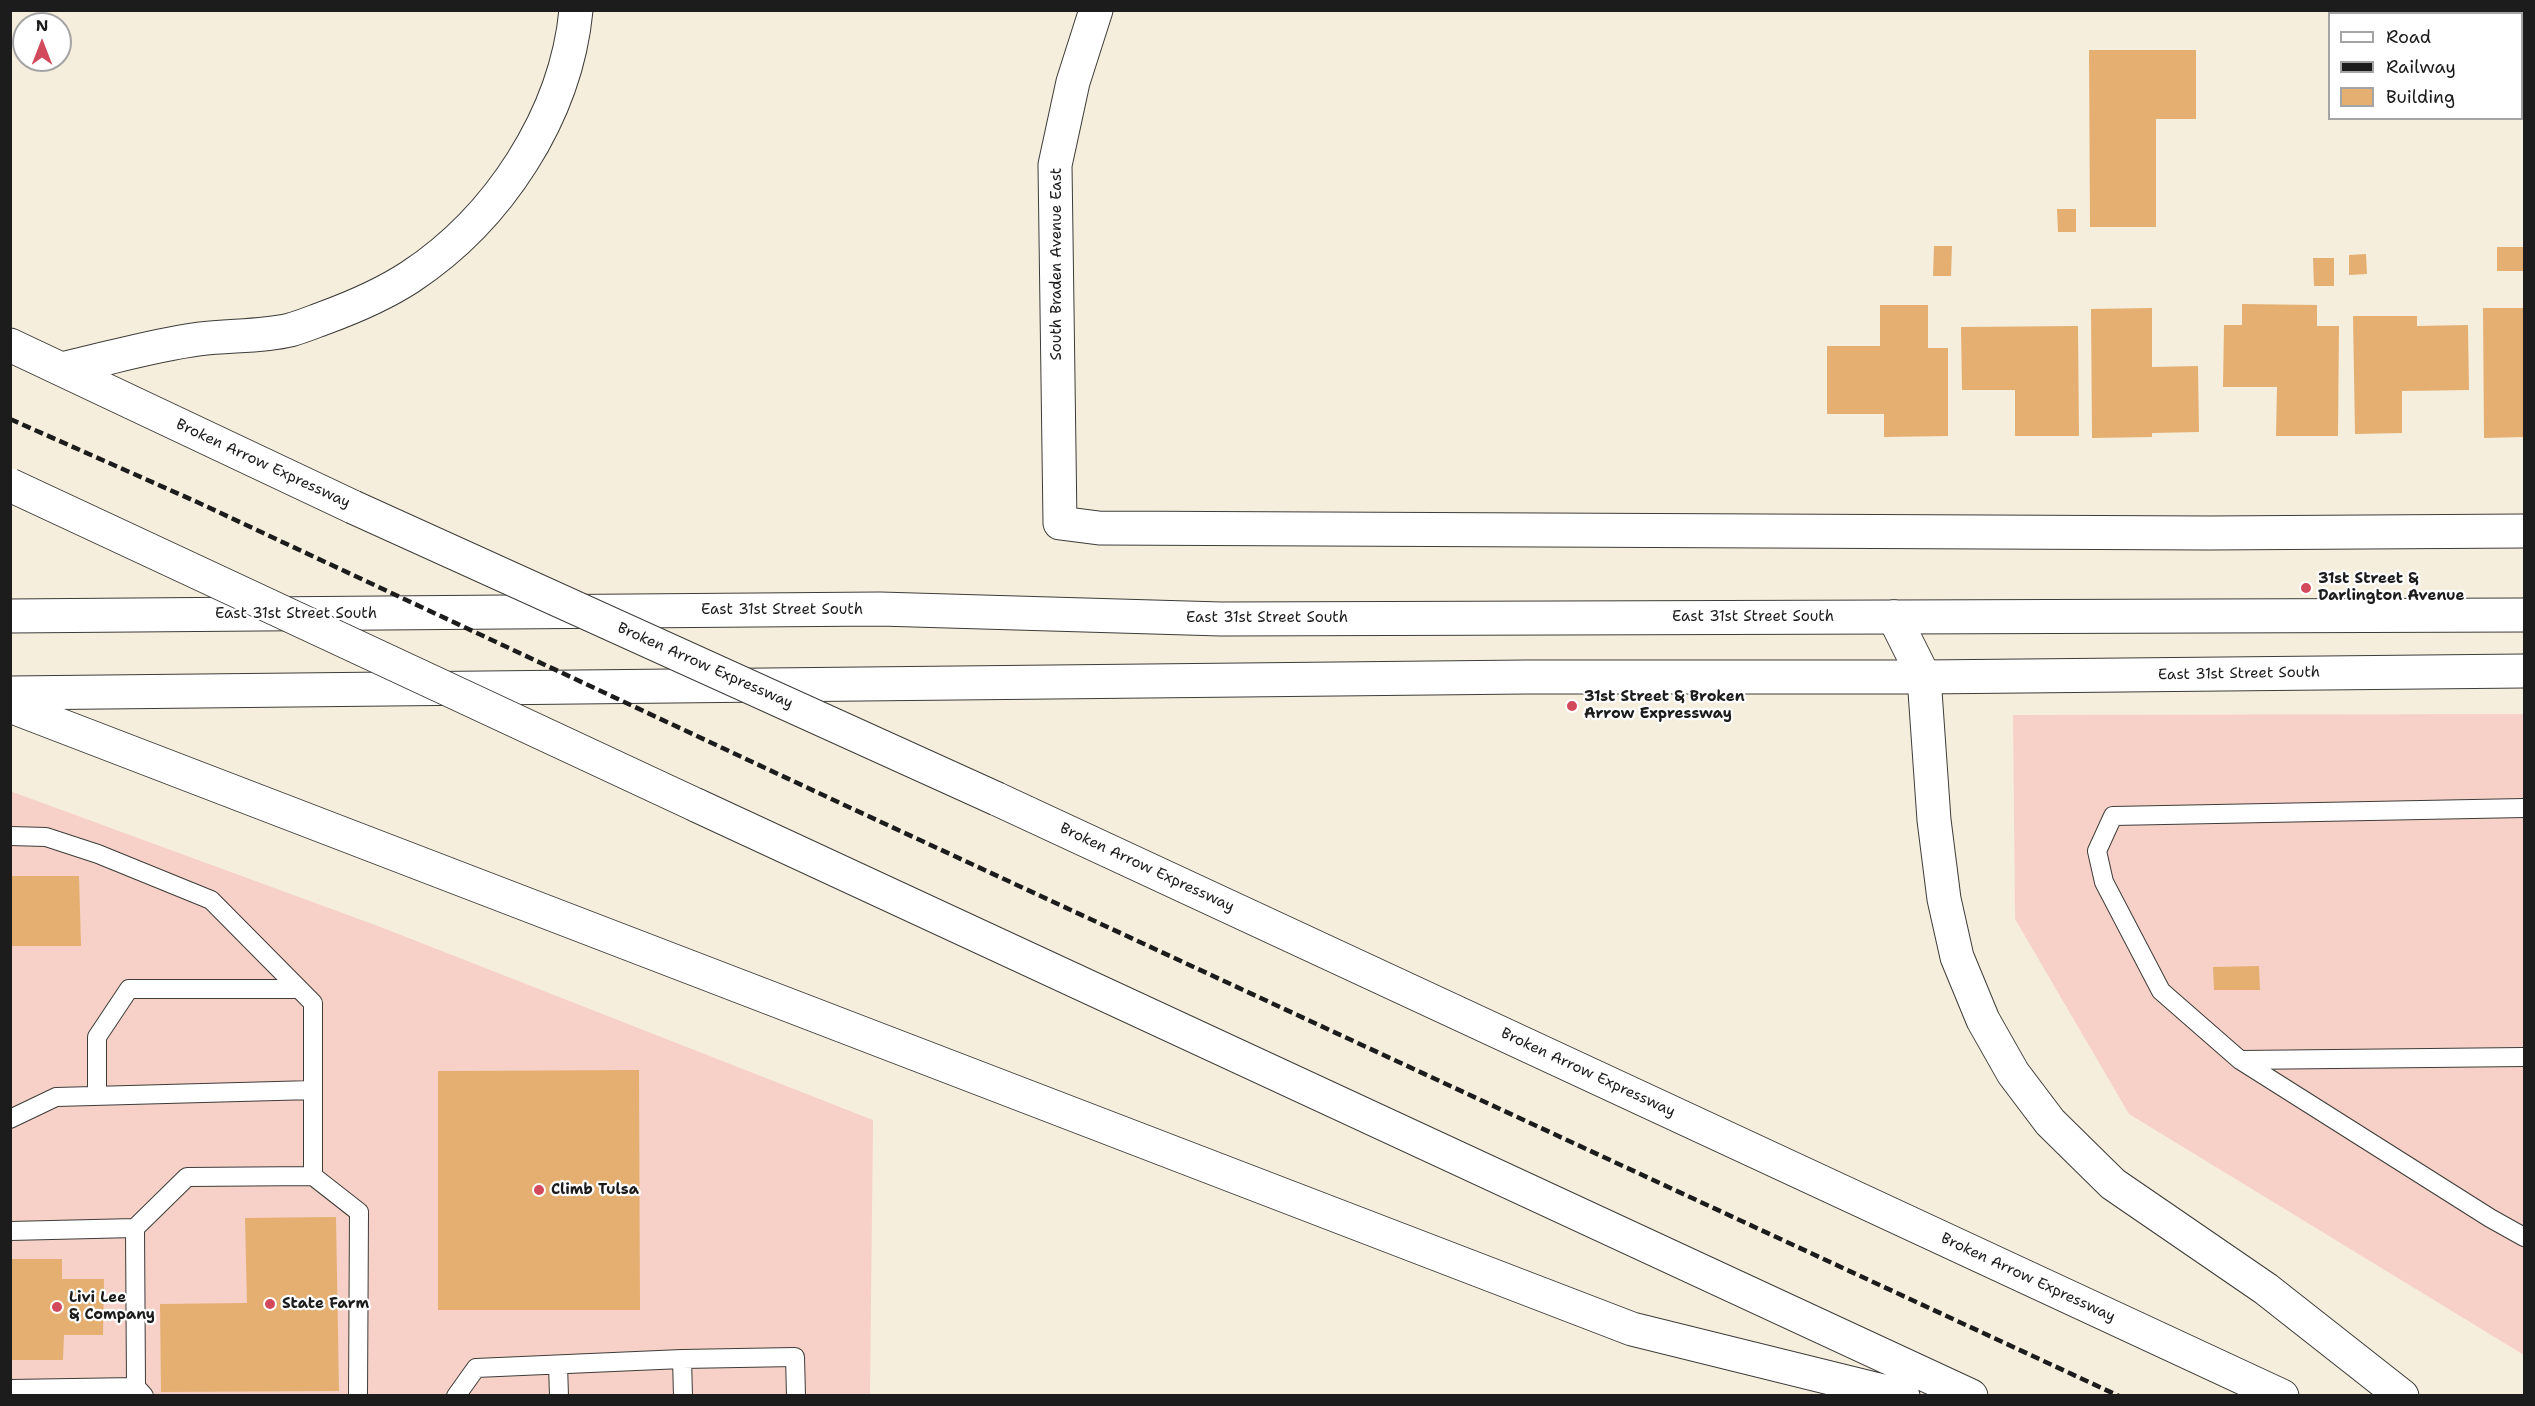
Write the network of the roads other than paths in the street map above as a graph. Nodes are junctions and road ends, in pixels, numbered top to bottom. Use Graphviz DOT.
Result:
graph roads {
  1 [pos="576,10"];
  2 [pos="1096,10"];
  3 [pos="10,345"];
  4 [pos="61,369"];
  5 [pos="10,485"];
  6 [pos="2524,531"];
  7 [pos="2524,615"];
  8 [pos="10,616"];
  9 [pos="1894,617"];
  10 [pos="2524,671"];
  11 [pos="1924,677"];
  12 [pos="10,693"];
  13 [pos="10,705"];
  14 [pos="2524,808"];
  15 [pos="10,836"];
  16 [pos="298,989"];
  17 [pos="2524,1057"];
  18 [pos="2240,1060"];
  19 [pos="313,1090"];
  20 [pos="97,1095"];
  21 [pos="10,1119"];
  22 [pos="313,1176"];
  23 [pos="135,1228"];
  24 [pos="10,1231"];
  25 [pos="2524,1237"];
  26 [pos="682,1359"];
  27 [pos="558,1365"];
  28 [pos="10,1389"];
  29 [pos="140,1391"];
  30 [pos="358,1395"];
  31 [pos="456,1395"];
  32 [pos="559,1395"];
  33 [pos="683,1395"];
  34 [pos="796,1395"];
  35 [pos="1903,1395"];
  36 [pos="1971,1395"];
  37 [pos="2282,1395"];
  38 [pos="2402,1395"];
  1 -- 4 [label="main road"];
  2 -- 6 [label="main road, South Braden Avenue East"];
  3 -- 4 [label="main road, Broken Arrow Expressway"];
  4 -- 37 [label="main road, Broken Arrow Expressway, bridge"];
  5 -- 36 [label="main road, bridge"];
  7 -- 9 [label="main road, East 31st Street South"];
  8 -- 9 [label="main road, East 31st Street South"];
  9 -- 11 [label="main road"];
  10 -- 11 [label="main road, East 31st Street South"];
  11 -- 12 [label="main road, East 31st Street South"];
  11 -- 38 [label="main road"];
  13 -- 35 [label="main road"];
  14 -- 18 [label="lane"];
  15 -- 16 [label="lane"];
  16 -- 19 [label="lane"];
  16 -- 20 [label="lane"];
  17 -- 18 [label="lane"];
  18 -- 25 [label="lane"];
  19 -- 20 [label="lane"];
  19 -- 22 [label="lane"];
  20 -- 21 [label="lane"];
  22 -- 23 [label="lane"];
  22 -- 30 [label="lane"];
  23 -- 24 [label="lane"];
  23 -- 29 [label="lane"];
  26 -- 27 [label="lane"];
  26 -- 33 [label="lane"];
  26 -- 34 [label="lane"];
  27 -- 31 [label="lane"];
  27 -- 32 [label="lane"];
  28 -- 29 [label="lane"];
}
